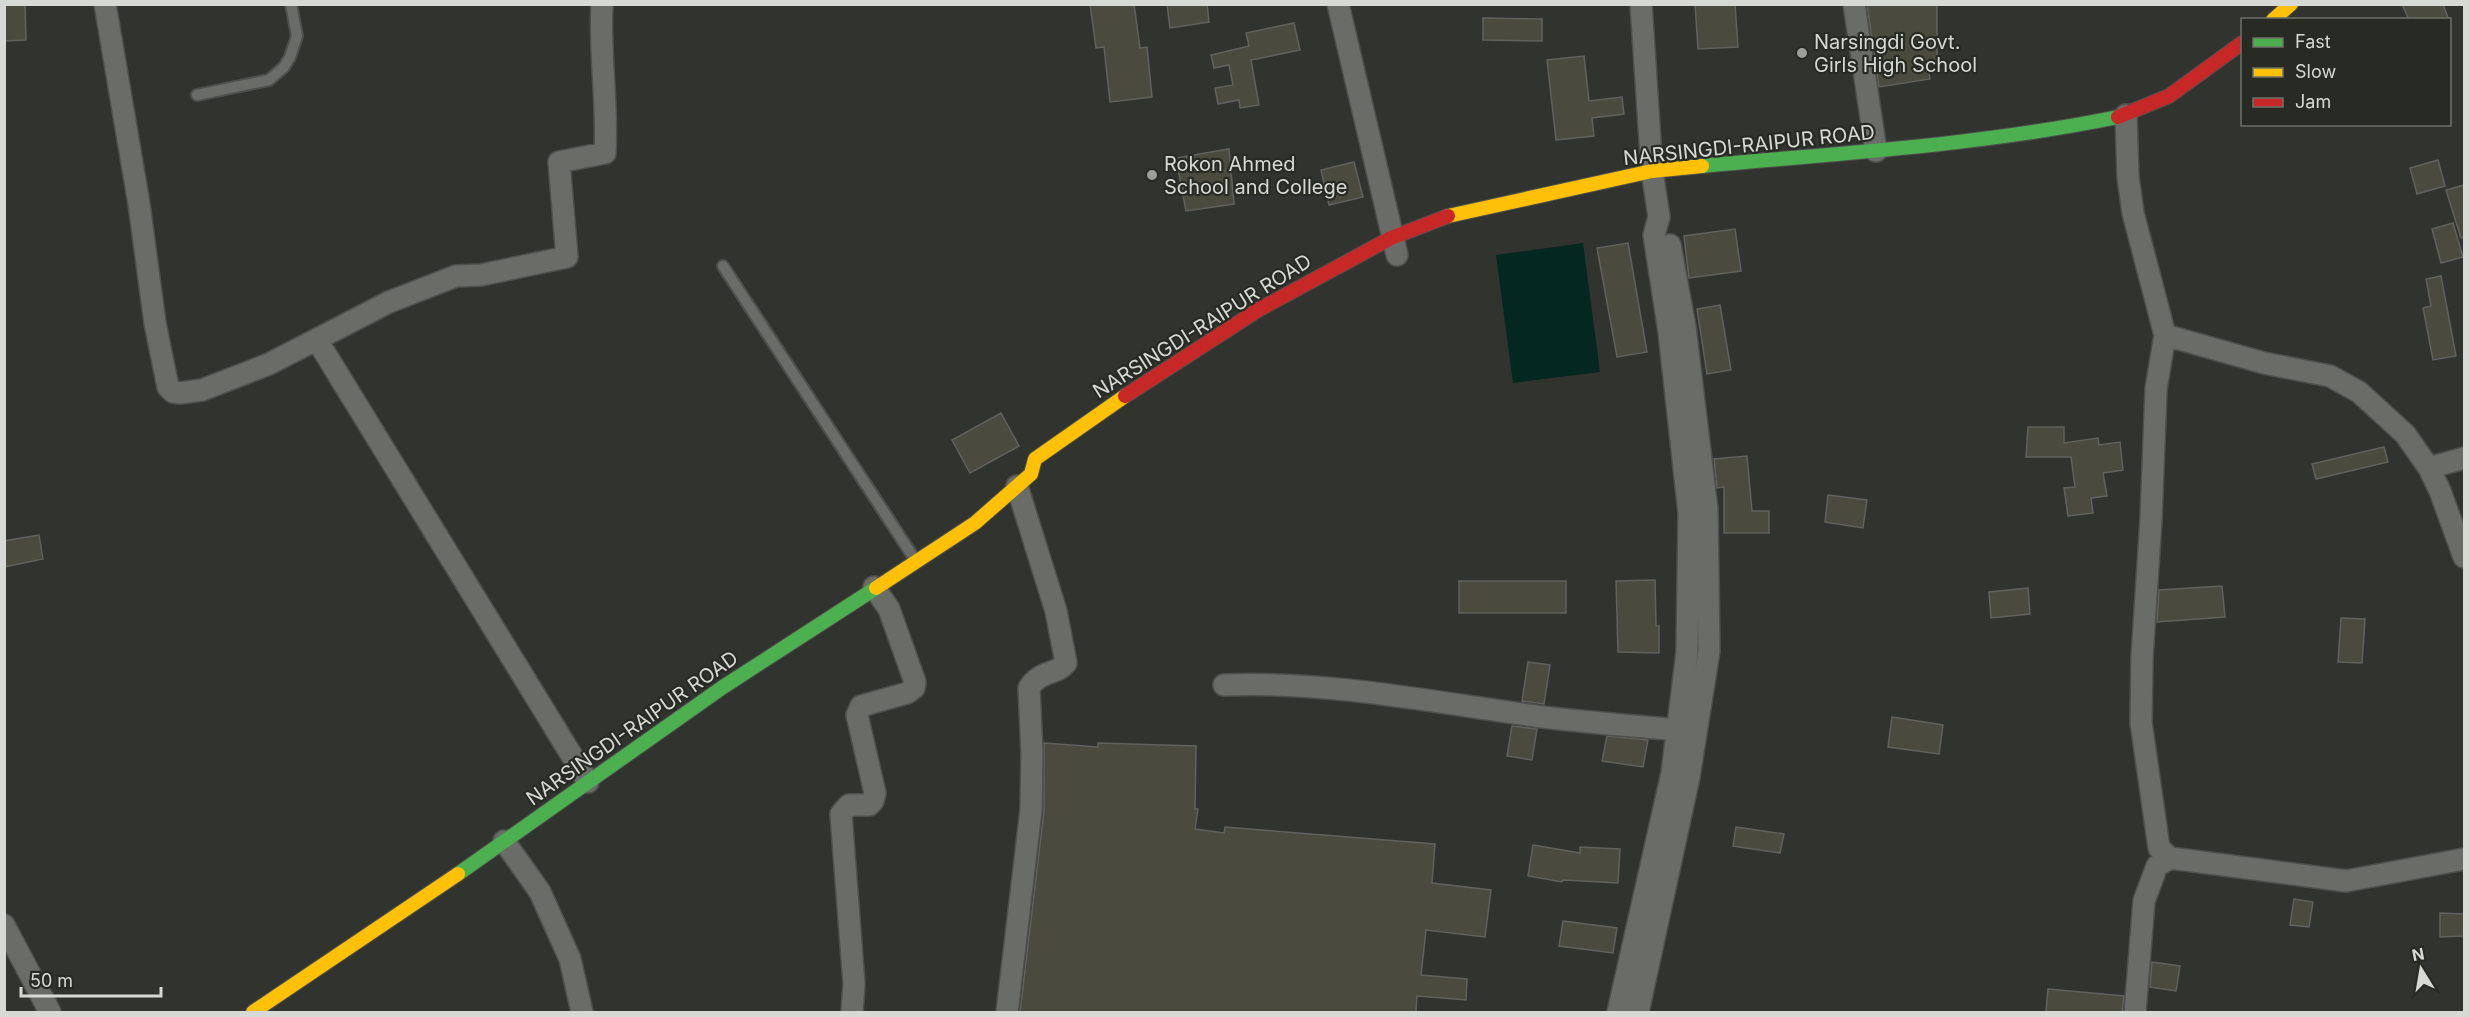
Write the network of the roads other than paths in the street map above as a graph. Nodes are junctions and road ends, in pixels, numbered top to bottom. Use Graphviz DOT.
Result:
graph roads {
  1 [pos="105,4"];
  2 [pos="291,4"];
  3 [pos="602,4"];
  4 [pos="1338,4"];
  5 [pos="1641,4"];
  6 [pos="1854,4"];
  7 [pos="2291,4"];
  8 [pos="2274,18"];
  9 [pos="2241,44"];
  10 [pos="197,94"];
  11 [pos="2126,127"];
  12 [pos="1876,151"];
  13 [pos="1654,184"];
  14 [pos="1659,217"];
  15 [pos="1397,250"];
  16 [pos="723,266"];
  17 [pos="2165,335"];
  18 [pos="317,340"];
  19 [pos="2464,458"];
  20 [pos="2429,468"];
  21 [pos="1045,472"];
  22 [pos="1024,480"];
  23 [pos="2464,557"];
  24 [pos="916,561"];
  25 [pos="874,587"];
  26 [pos="1224,685"];
  27 [pos="1677,730"];
  28 [pos="588,782"];
  29 [pos="504,842"];
  30 [pos="2170,858"];
  31 [pos="2464,859"];
  32 [pos="4,925"];
  33 [pos="50,1012"];
  34 [pos="253,1012"];
  35 [pos="582,1012"];
  36 [pos="852,1012"];
  37 [pos="1007,1012"];
  38 [pos="1618,1012"];
  39 [pos="1638,1012"];
  40 [pos="2135,1012"];
  1 -- 18 [label="street"];
  2 -- 10 [label="lane"];
  3 -- 18 [label="street"];
  4 -- 15 [label="street"];
  5 -- 13 [label="street"];
  6 -- 12 [label="street"];
  7 -- 8 [label="main road"];
  9 -- 11 [label="main road, NARSINGDI-RAIPUR ROAD"];
  11 -- 12 [label="main road, NARSINGDI-RAIPUR ROAD"];
  11 -- 17 [label="street"];
  12 -- 13 [label="main road, NARSINGDI-RAIPUR ROAD"];
  13 -- 14 [label="street"];
  13 -- 15 [label="main road, NARSINGDI-RAIPUR ROAD"];
  14 -- 27 [label="street"];
  14 -- 39 [label="street"];
  15 -- 22 [label="main road, NARSINGDI-RAIPUR ROAD"];
  16 -- 24 [label="lane"];
  17 -- 20 [label="street"];
  17 -- 30 [label="street"];
  18 -- 28 [label="street"];
  19 -- 20 [label="street"];
  20 -- 23 [label="street"];
  21 -- 22 [label="main road"];
  22 -- 24 [label="main road, NARSINGDI-RAIPUR ROAD"];
  22 -- 37 [label="street"];
  24 -- 25 [label="main road, NARSINGDI-RAIPUR ROAD"];
  25 -- 28 [label="main road, NARSINGDI-RAIPUR ROAD"];
  25 -- 36 [label="street"];
  26 -- 27 [label="street"];
  27 -- 38 [label="street"];
  28 -- 29 [label="main road, NARSINGDI-RAIPUR ROAD"];
  29 -- 34 [label="main road, NARSINGDI-RAIPUR ROAD"];
  29 -- 35 [label="street"];
  30 -- 31 [label="street"];
  30 -- 40 [label="street"];
  32 -- 33 [label="street"];
}
